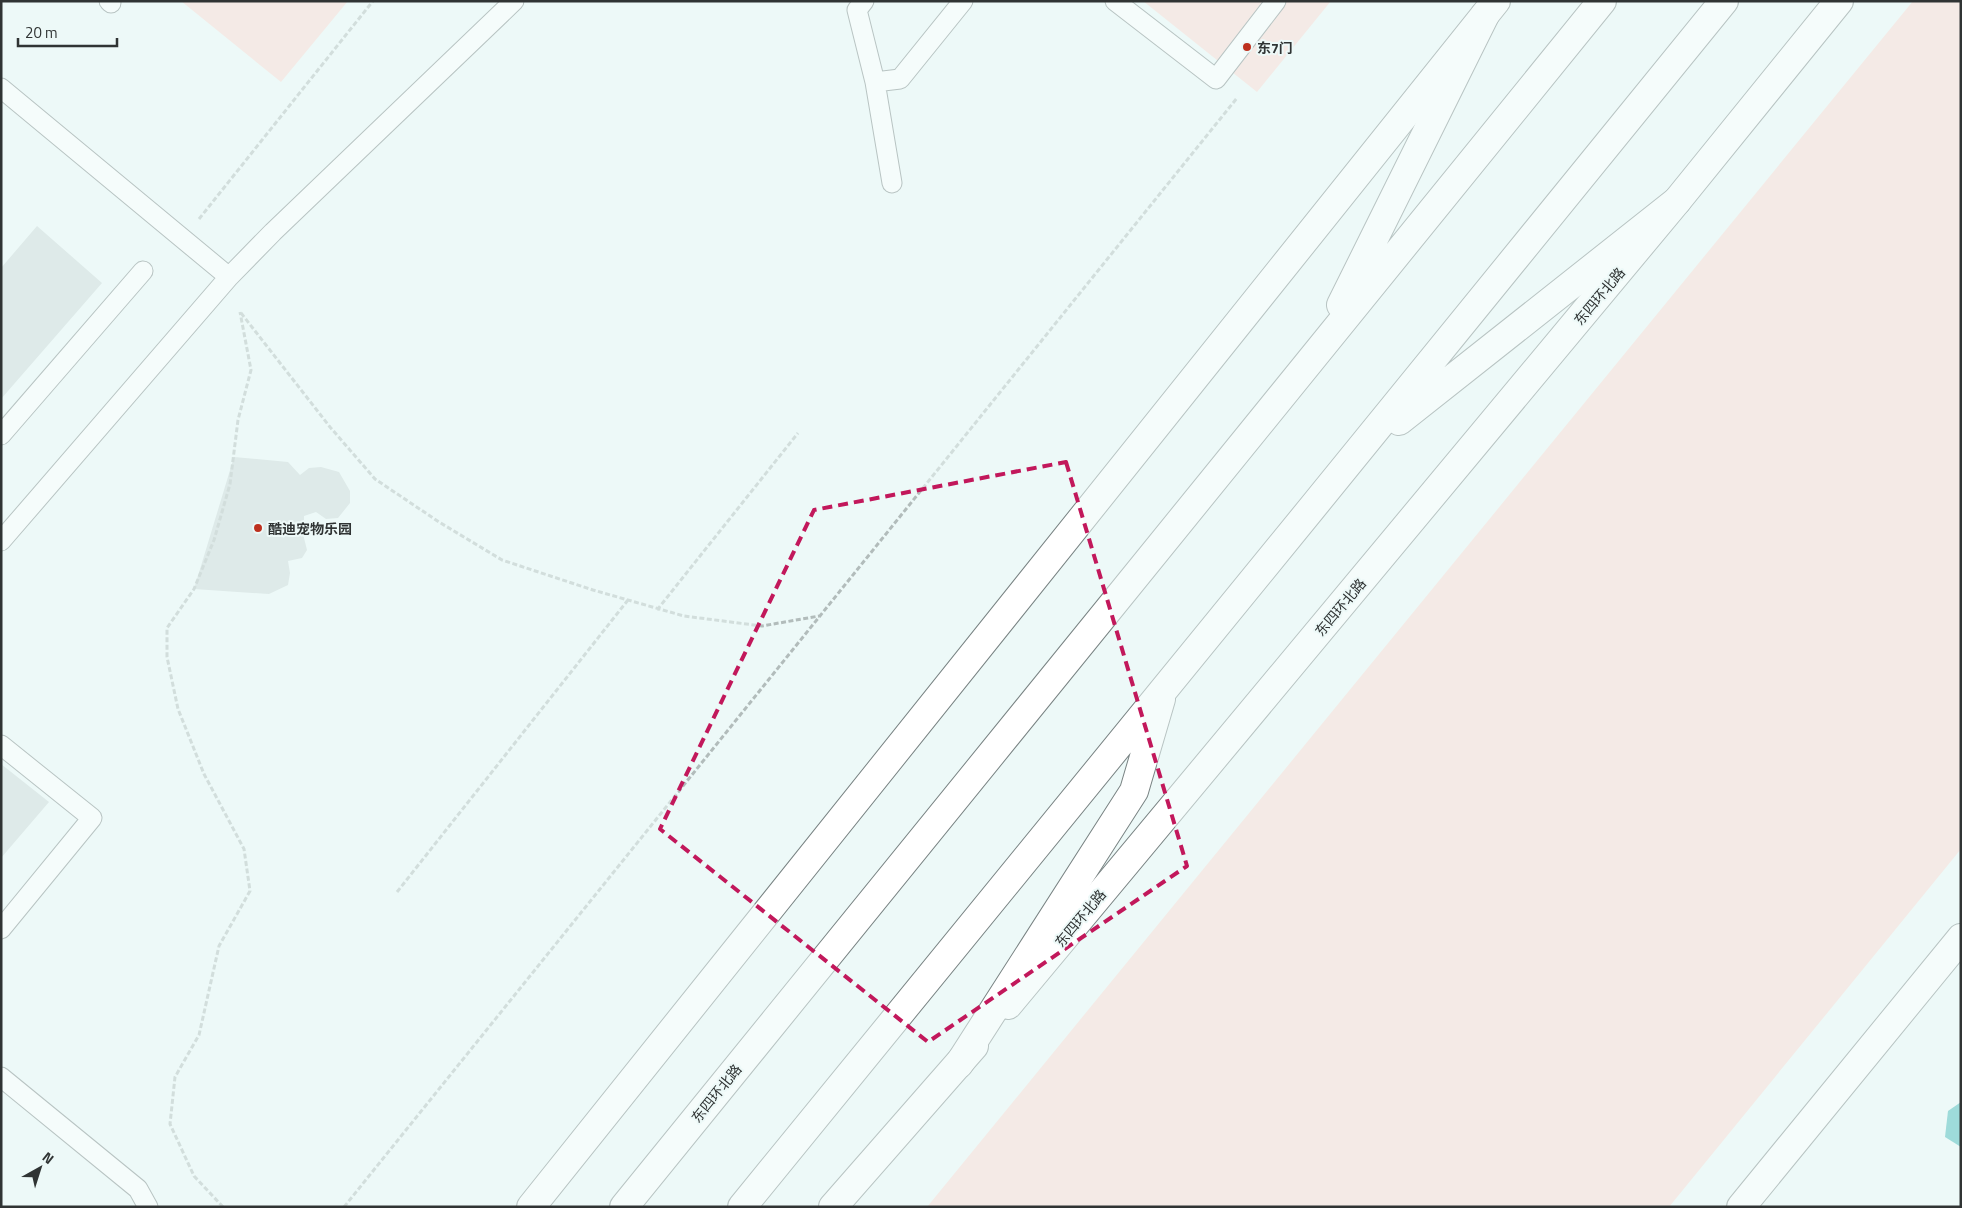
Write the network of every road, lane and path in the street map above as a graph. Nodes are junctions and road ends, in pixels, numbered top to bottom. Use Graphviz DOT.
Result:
graph roads {
  1 [pos="373,1"];
  2 [pos="514,1"];
  3 [pos="864,1"];
  4 [pos="963,1"];
  5 [pos="1115,1"];
  6 [pos="1276,1"];
  7 [pos="1602,1"];
  8 [pos="1724,1"];
  9 [pos="1839,1"];
  10 [pos="1490,8"];
  11 [pos="1216,79"];
  12 [pos="875,82"];
  13 [pos="1,88"];
  14 [pos="892,183"];
  15 [pos="1678,201"];
  16 [pos="183,240"];
  17 [pos="143,271"];
  18 [pos="229,277"];
  19 [pos="240,312"];
  20 [pos="1318,351"];
  21 [pos="798,433"];
  22 [pos="1,435"];
  23 [pos="1360,451"];
  24 [pos="1,541"];
  25 [pos="628,600"];
  26 [pos="657,610"];
  27 [pos="820,616"];
  28 [pos="1165,686"];
  29 [pos="1,745"];
  30 [pos="397,892"];
  31 [pos="1,929"];
  32 [pos="1961,938"];
  33 [pos="959,1064"];
  34 [pos="1,1078"];
  35 [pos="148,1207"];
  36 [pos="222,1207"];
  37 [pos="344,1207"];
  38 [pos="531,1207"];
  39 [pos="624,1207"];
  40 [pos="742,1207"];
  41 [pos="833,1207"];
  42 [pos="1741,1207"];
  1 -- 16 [label="path"];
  2 -- 18 [label="lane"];
  3 -- 12 [label="lane"];
  4 -- 12 [label="lane"];
  5 -- 11 [label="lane"];
  6 -- 11 [label="lane"];
  7 -- 20 [label="main road, 东四环北路"];
  8 -- 23 [label="main road"];
  9 -- 15 [label="main road, 东四环北路"];
  10 -- 20 [label="main road"];
  10 -- 38 [label="main road"];
  11 -- 27 [label="path"];
  12 -- 14 [label="lane"];
  13 -- 16 [label="lane"];
  15 -- 23 [label="main road"];
  15 -- 33 [label="main road, 东四环北路"];
  16 -- 18 [label="lane"];
  17 -- 22 [label="lane"];
  18 -- 19 [label="path"];
  18 -- 24 [label="lane"];
  19 -- 25 [label="path"];
  19 -- 36 [label="path"];
  20 -- 39 [label="main road, 东四环北路"];
  21 -- 26 [label="path"];
  23 -- 28 [label="main road"];
  25 -- 26 [label="path"];
  25 -- 30 [label="path"];
  26 -- 27 [label="path"];
  27 -- 37 [label="path"];
  28 -- 33 [label="main road"];
  28 -- 40 [label="main road"];
  29 -- 31 [label="lane"];
  32 -- 42 [label="main road"];
  33 -- 41 [label="main road, 东四环北路"];
  34 -- 35 [label="lane"];
}
